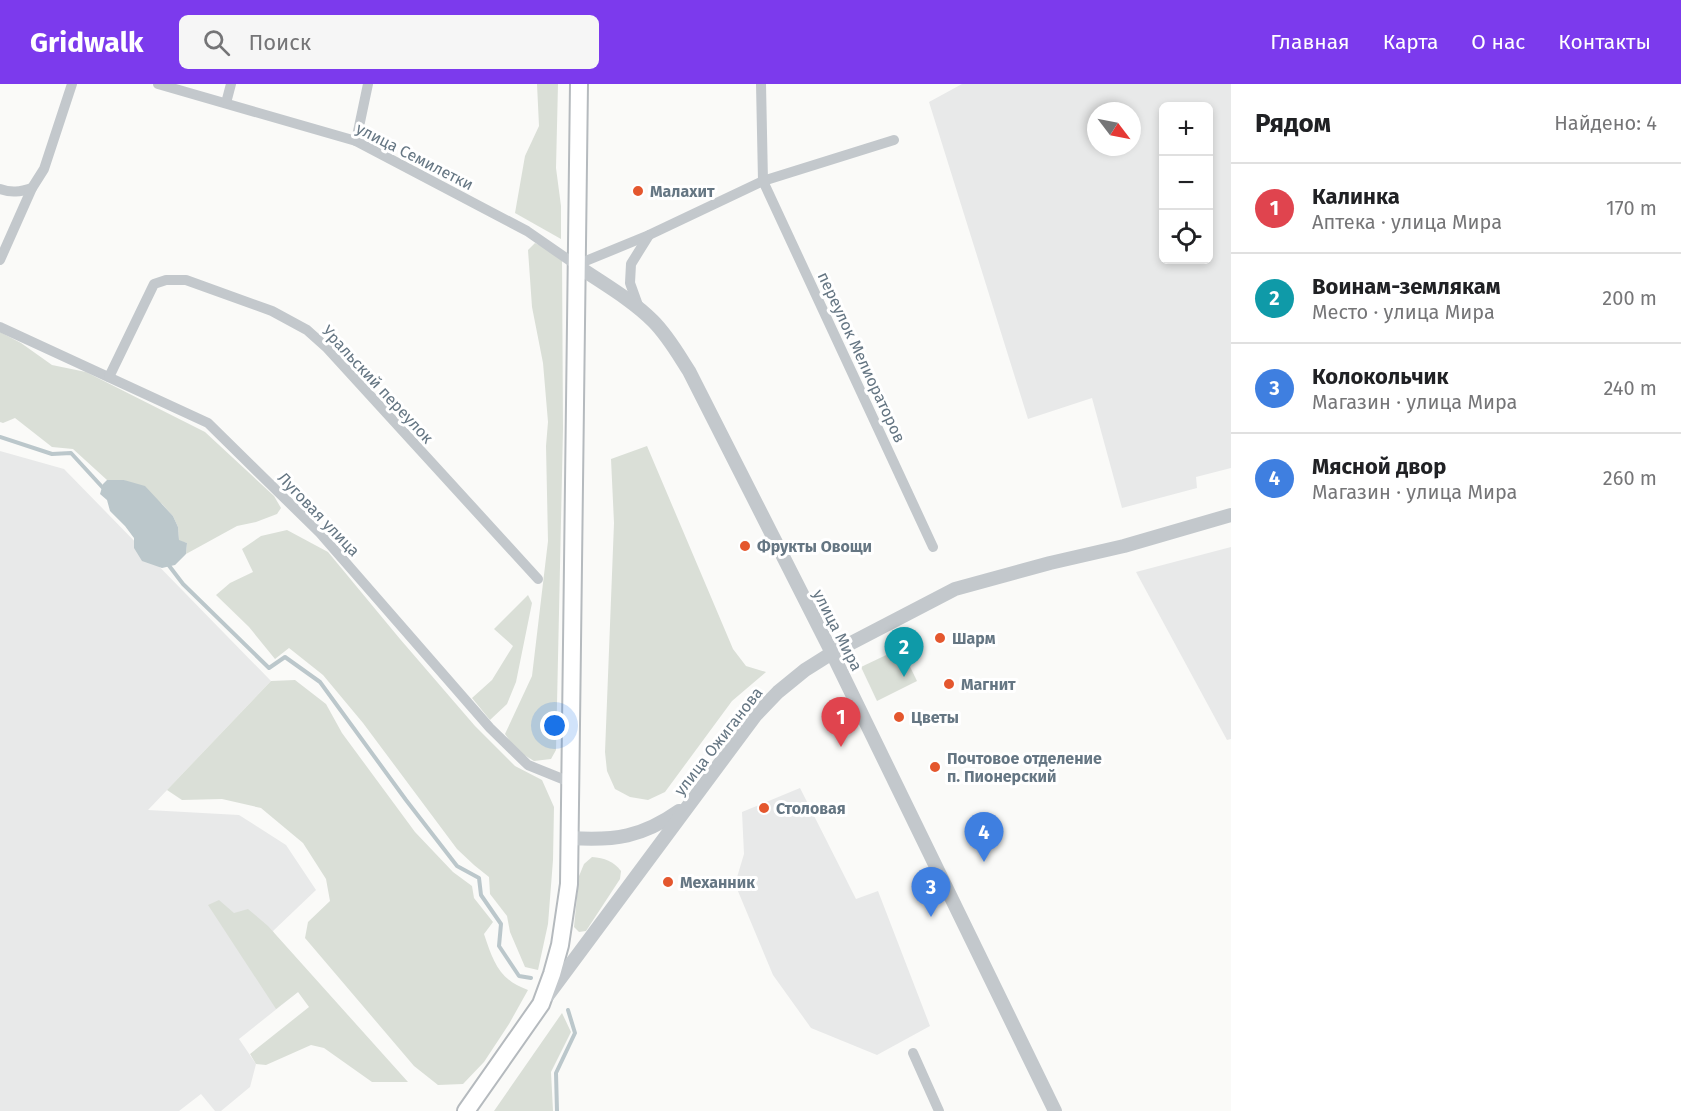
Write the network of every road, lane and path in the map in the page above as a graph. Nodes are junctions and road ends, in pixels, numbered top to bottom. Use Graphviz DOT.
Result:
graph roads {
  1 [pos="72,84"];
  2 [pos="158,84"];
  3 [pos="231,84"];
  4 [pos="368,84"];
  5 [pos="579,84"];
  6 [pos="761,84"];
  7 [pos="226,103"];
  8 [pos="894,140"];
  9 [pos="356,141"];
  10 [pos="763,181"];
  11 [pos="32,188"];
  12 [pos="0,189"];
  13 [pos="650,235"];
  14 [pos="0,260"];
  15 [pos="576,265"];
  16 [pos="639,309"];
  17 [pos="0,327"];
  18 [pos="109,377"];
  19 [pos="1231,514"];
  20 [pos="933,547"];
  21 [pos="538,579"];
  22 [pos="832,653"];
  23 [pos="570,782"];
  24 [pos="688,804"];
  25 [pos="570,838"];
  26 [pos="541,1004"];
  27 [pos="913,1053"];
  28 [pos="466,1111"];
  29 [pos="939,1111"];
  30 [pos="1055,1111"];
  1 -- 11 [label="street"];
  2 -- 7 [label="street, улица Семилетки"];
  3 -- 7 [label="street"];
  4 -- 9 [label="street"];
  5 -- 15 [label="main road"];
  6 -- 10 [label="street"];
  7 -- 9 [label="street, улица Семилетки"];
  8 -- 10 [label="street"];
  9 -- 15 [label="street, улица Семилетки"];
  10 -- 13 [label="street"];
  10 -- 20 [label="street, переулок Мелиораторов"];
  11 -- 12 [label="street"];
  11 -- 14 [label="street"];
  13 -- 15 [label="street"];
  13 -- 16 [label="street"];
  15 -- 16 [label="street, улица Мира"];
  15 -- 23 [label="main road"];
  16 -- 22 [label="street, улица Мира"];
  17 -- 18 [label="street, Луговая улица"];
  18 -- 21 [label="street, Уральский переулок"];
  18 -- 23 [label="street, Луговая улица"];
  19 -- 22 [label="street, улица Ожиганова"];
  22 -- 24 [label="street, улица Ожиганова"];
  22 -- 30 [label="street, улица Мира"];
  23 -- 25 [label="main road"];
  24 -- 25 [label="street"];
  24 -- 26 [label="street, улица Ожиганова"];
  25 -- 26 [label="main road"];
  26 -- 28 [label="main road"];
  27 -- 29 [label="street"];
}
